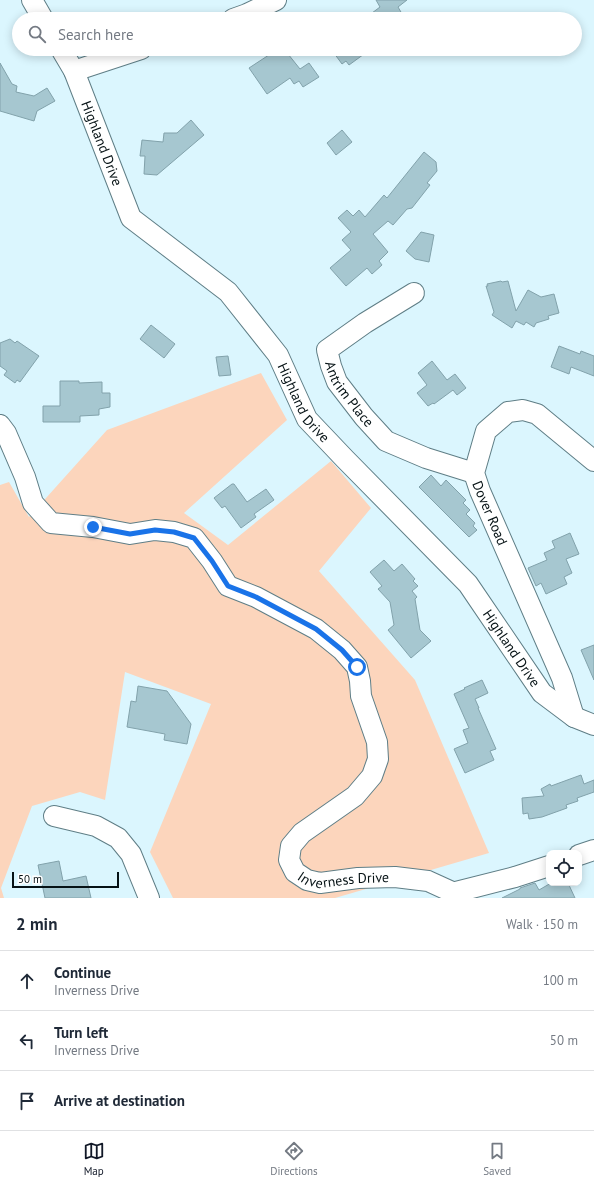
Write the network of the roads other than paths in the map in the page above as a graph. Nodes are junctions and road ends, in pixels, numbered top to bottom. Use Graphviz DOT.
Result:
graph roads {
  1 [pos="32,0"];
  2 [pos="276,0"];
  3 [pos="39,12"];
  4 [pos="251,12"];
  5 [pos="65,56"];
  6 [pos="120,56"];
  7 [pos="74,71"];
  8 [pos="414,293"];
  9 [pos="0,425"];
  10 [pos="594,462"];
  11 [pos="474,473"];
  12 [pos="574,717"];
  13 [pos="594,725"];
  14 [pos="54,816"];
  15 [pos="594,850"];
  16 [pos="582,854"];
  17 [pos="546,867"];
  18 [pos="457,895"];
  19 [pos="149,898"];
  1 -- 3 [label="street"];
  2 -- 4 [label="street"];
  5 -- 7 [label="street, Highland Drive"];
  6 -- 7 [label="street"];
  7 -- 12 [label="street, Highland Drive"];
  8 -- 11 [label="street, Antrim Place"];
  9 -- 18 [label="street, Inverness Drive"];
  10 -- 11 [label="street, Dover Road"];
  11 -- 12 [label="street, Dover Road"];
  12 -- 13 [label="street, Highland Drive"];
  14 -- 19 [label="street"];
  15 -- 16 [label="street"];
  17 -- 18 [label="street"];
}
